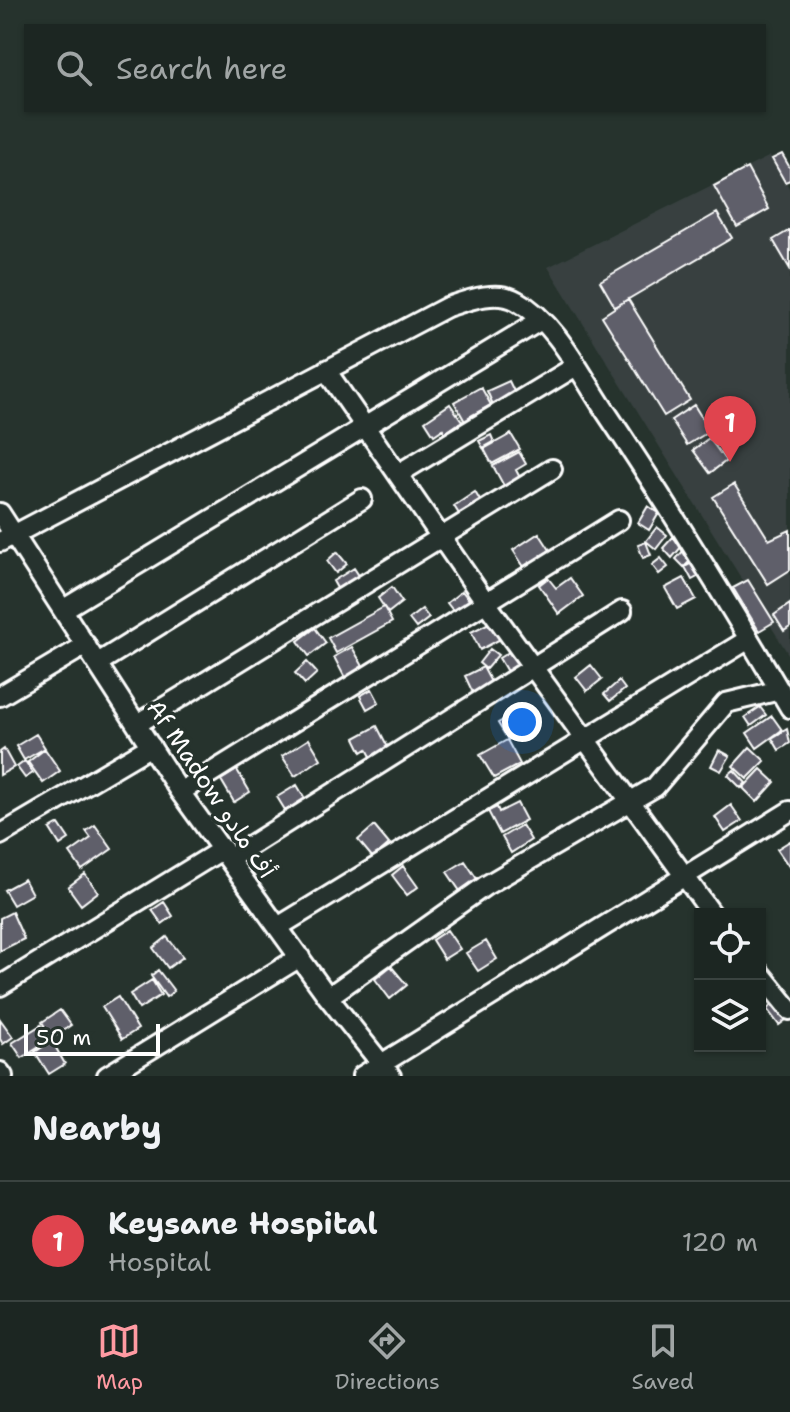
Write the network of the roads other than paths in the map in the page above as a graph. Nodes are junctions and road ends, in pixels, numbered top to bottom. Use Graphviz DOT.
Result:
graph roads {
  1 [pos="541,320"];
  2 [pos="576,366"];
  3 [pos="326,370"];
  4 [pos="365,428"];
  5 [pos="552,469"];
  6 [pos="398,474"];
  7 [pos="362,499"];
  8 [pos="0,513"];
  9 [pos="619,520"];
  10 [pos="441,537"];
  11 [pos="8,538"];
  12 [pos="487,604"];
  13 [pos="64,609"];
  14 [pos="622,611"];
  15 [pos="749,639"];
  16 [pos="86,645"];
  17 [pos="98,663"];
  18 [pos="533,669"];
  19 [pos="780,690"];
  20 [pos="0,696"];
  21 [pos="790,708"];
  22 [pos="137,724"];
  23 [pos="582,737"];
  24 [pos="151,746"];
  25 [pos="180,792"];
  26 [pos="630,804"];
  27 [pos="790,811"];
  28 [pos="0,835"];
  29 [pos="226,854"];
  30 [pos="683,877"];
  31 [pos="707,908"];
  32 [pos="278,927"];
  33 [pos="300,957"];
  34 [pos="766,980"];
  35 [pos="0,986"];
  36 [pos="328,997"];
  37 [pos="790,1010"];
  38 [pos="386,1070"];
  39 [pos="107,1076"];
  40 [pos="362,1076"];
  1 -- 2 [label="street"];
  1 -- 3 [label="street"];
  1 -- 4 [label="street"];
  2 -- 6 [label="street"];
  2 -- 15 [label="street"];
  3 -- 4 [label="street"];
  3 -- 11 [label="street"];
  4 -- 6 [label="street"];
  4 -- 13 [label="street"];
  5 -- 10 [label="street"];
  6 -- 10 [label="street"];
  7 -- 17 [label="street"];
  8 -- 11 [label="street, Af Madow أف مادو"];
  9 -- 12 [label="street"];
  10 -- 12 [label="street"];
  10 -- 22 [label="street"];
  11 -- 13 [label="street, Af Madow أف مادو"];
  12 -- 18 [label="street"];
  12 -- 25 [label="street"];
  13 -- 16 [label="street, Af Madow أف مادو"];
  14 -- 18 [label="street"];
  15 -- 19 [label="street"];
  15 -- 23 [label="street"];
  16 -- 17 [label="street, Af Madow أف مادو"];
  16 -- 20 [label="street"];
  17 -- 22 [label="street, Af Madow أف مادو"];
  18 -- 23 [label="street"];
  18 -- 29 [label="street"];
  19 -- 21 [label="street"];
  19 -- 26 [label="street"];
  22 -- 24 [label="street, Af Madow أف مادو"];
  23 -- 26 [label="street"];
  23 -- 32 [label="street"];
  24 -- 25 [label="street, Af Madow أف مادو"];
  24 -- 28 [label="street"];
  25 -- 29 [label="street, Af Madow أف مادو"];
  26 -- 30 [label="street"];
  26 -- 36 [label="street"];
  27 -- 30 [label="street"];
  29 -- 32 [label="street, Af Madow أف مادو"];
  29 -- 35 [label="street"];
  30 -- 31 [label="street"];
  30 -- 38 [label="street"];
  32 -- 33 [label="street, Af Madow أف مادو"];
  33 -- 36 [label="street, Af Madow أف مادو"];
  33 -- 39 [label="street"];
  34 -- 37 [label="street"];
  36 -- 38 [label="street, Af Madow أف مادو"];
  38 -- 40 [label="street"];
}
